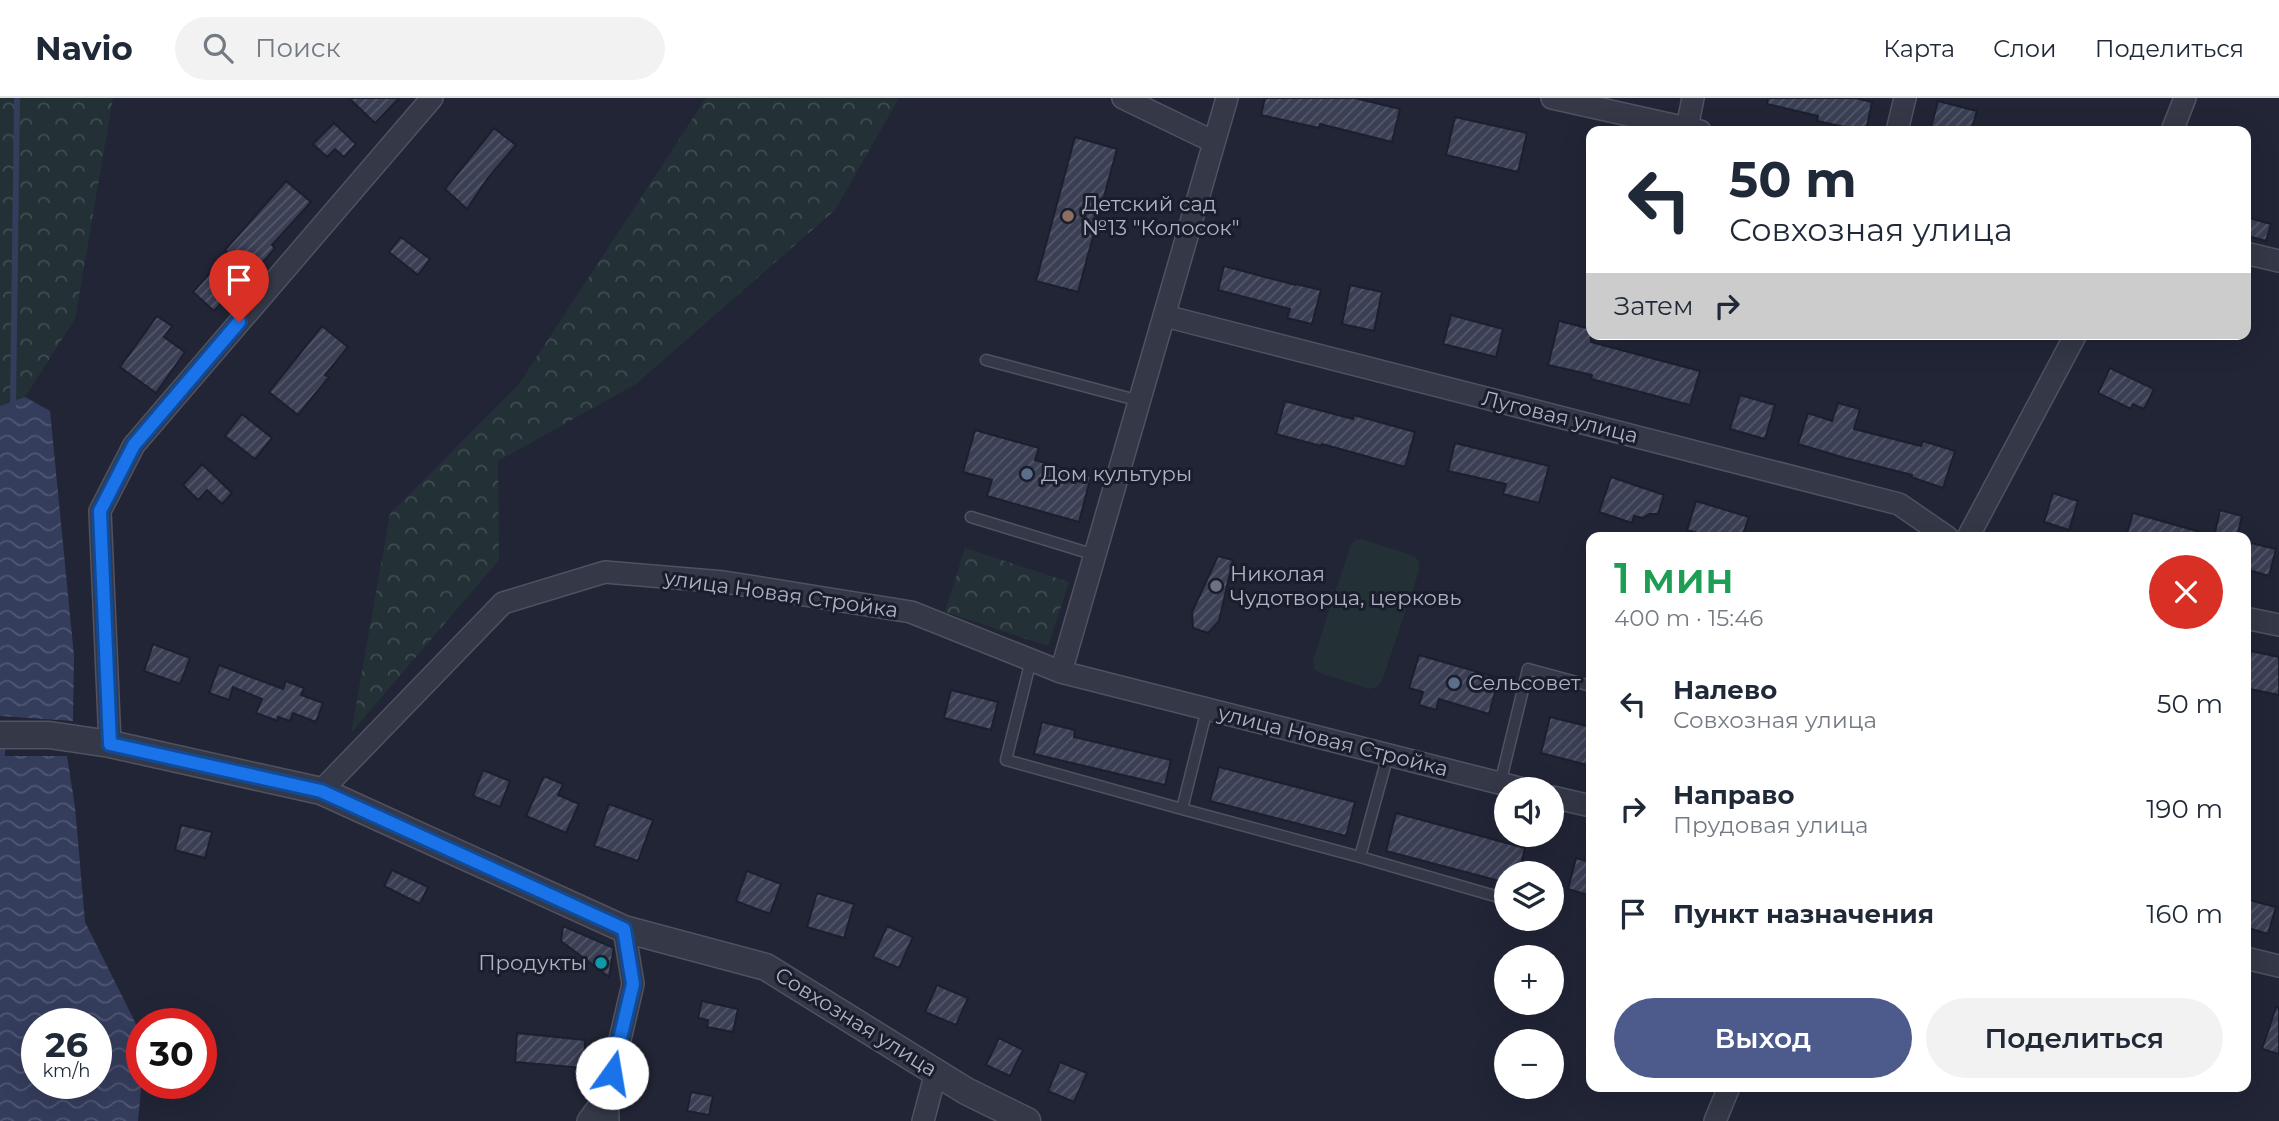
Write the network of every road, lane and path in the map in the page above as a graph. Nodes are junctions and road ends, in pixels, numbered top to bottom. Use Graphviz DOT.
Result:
graph roads {
  1 [pos="432,98"];
  2 [pos="1123,98"];
  3 [pos="1227,98"];
  4 [pos="1552,98"];
  5 [pos="1693,98"];
  6 [pos="1905,98"];
  7 [pos="2185,98"];
  8 [pos="1676,126"];
  9 [pos="1694,126"];
  10 [pos="1898,126"];
  11 [pos="2174,126"];
  12 [pos="1214,142"];
  13 [pos="2251,254"];
  14 [pos="2279,261"];
  15 [pos="1164,316"];
  16 [pos="2073,340"];
  17 [pos="986,360"];
  18 [pos="1140,401"];
  19 [pos="971,517"];
  20 [pos="1940,532"];
  21 [pos="1971,532"];
  22 [pos="1095,555"];
  23 [pos="2251,619"];
  24 [pos="2279,625"];
  25 [pos="1031,660"];
  26 [pos="1061,672"];
  27 [pos="1586,685"];
  28 [pos="1207,709"];
  29 [pos="0,736"];
  30 [pos="110,744"];
  31 [pos="1388,755"];
  32 [pos="1502,777"];
  33 [pos="1494,782"];
  34 [pos="321,791"];
  35 [pos="1564,800"];
  36 [pos="1586,805"];
  37 [pos="1182,809"];
  38 [pos="1360,857"];
  39 [pos="1494,896"];
  40 [pos="624,929"];
  41 [pos="2251,959"];
  42 [pos="2279,966"];
  43 [pos="936,1072"];
  44 [pos="1728,1092"];
  45 [pos="607,1095"];
  46 [pos="588,1121"];
  47 [pos="608,1121"];
  48 [pos="923,1121"];
  49 [pos="1027,1121"];
  50 [pos="1715,1121"];
  1 -- 30 [label="street"];
  2 -- 12 [label="street"];
  3 -- 12 [label="street"];
  4 -- 8 [label="street"];
  5 -- 9 [label="street"];
  6 -- 10 [label="street"];
  7 -- 11 [label="street"];
  12 -- 15 [label="street"];
  13 -- 14 [label="street"];
  15 -- 18 [label="street"];
  15 -- 20 [label="street, Луговая улица"];
  16 -- 21 [label="street"];
  17 -- 18 [label="lane"];
  18 -- 22 [label="street"];
  19 -- 22 [label="lane"];
  22 -- 26 [label="street"];
  23 -- 24 [label="street"];
  25 -- 26 [label="street, улица Новая Стройка"];
  25 -- 34 [label="street, улица Новая Стройка"];
  25 -- 37 [label="lane"];
  26 -- 28 [label="street, улица Новая Стройка"];
  27 -- 32 [label="lane"];
  28 -- 31 [label="street, улица Новая Стройка"];
  28 -- 37 [label="lane"];
  29 -- 30 [label="street, Совхозная улица"];
  30 -- 34 [label="street, Совхозная улица"];
  31 -- 33 [label="street, улица Новая Стройка"];
  31 -- 38 [label="lane"];
  34 -- 40 [label="street, Совхозная улица"];
  35 -- 36 [label="street"];
  37 -- 38 [label="lane"];
  38 -- 39 [label="lane"];
  40 -- 43 [label="street, Совхозная улица"];
  40 -- 45 [label="street"];
  41 -- 42 [label="street"];
  43 -- 48 [label="street"];
  43 -- 49 [label="street, Совхозная улица"];
  44 -- 50 [label="street"];
  45 -- 46 [label="street"];
  45 -- 47 [label="street"];
}
